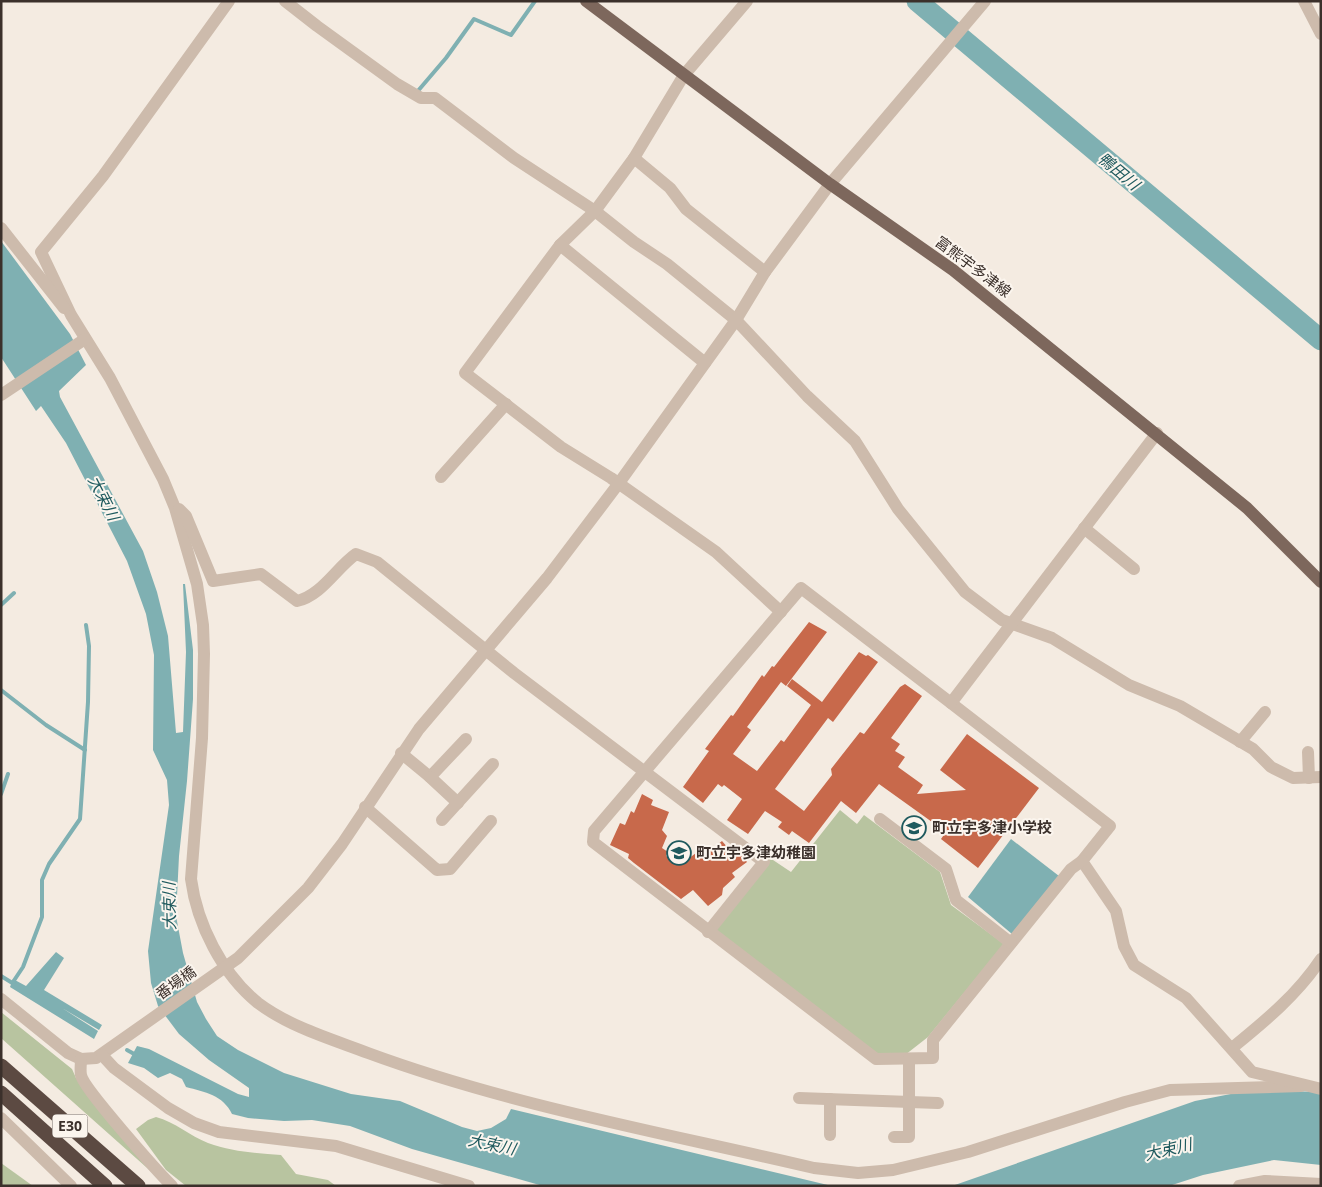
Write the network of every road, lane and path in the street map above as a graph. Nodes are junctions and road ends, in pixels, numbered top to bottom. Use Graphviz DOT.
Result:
graph roads {
  1 [pos="229,1"];
  2 [pos="285,1"];
  3 [pos="586,1"];
  4 [pos="747,1"];
  5 [pos="985,1"];
  6 [pos="1304,1"];
  7 [pos="1321,34"];
  8 [pos="684,75"];
  9 [pos="634,158"];
  10 [pos="830,184"];
  11 [pos="595,211"];
  12 [pos="1,228"];
  13 [pos="560,245"];
  14 [pos="765,272"];
  15 [pos="71,315"];
  16 [pos="736,320"];
  17 [pos="83,340"];
  18 [pos="705,363"];
  19 [pos="5,392"];
  20 [pos="506,404"];
  21 [pos="1157,433"];
  22 [pos="441,477"];
  23 [pos="619,483"];
  24 [pos="175,508"];
  25 [pos="1084,528"];
  26 [pos="1134,569"];
  27 [pos="1321,582"];
  28 [pos="780,612"];
  29 [pos="1010,623"];
  30 [pos="485,650"];
  31 [pos="950,702"];
  32 [pos="1264,712"];
  33 [pos="466,739"];
  34 [pos="1240,742"];
  35 [pos="1308,752"];
  36 [pos="401,753"];
  37 [pos="493,764"];
  38 [pos="643,771"];
  39 [pos="430,777"];
  40 [pos="1315,777"];
  41 [pos="458,803"];
  42 [pos="365,807"];
  43 [pos="880,819"];
  44 [pos="442,820"];
  45 [pos="491,821"];
  46 [pos="1082,861"];
  47 [pos="708,932"];
  48 [pos="1011,943"];
  49 [pos="1321,959"];
  50 [pos="224,968"];
  51 [pos="1,999"];
  52 [pos="1232,1048"];
  53 [pos="102,1055"];
  54 [pos="81,1059"];
  55 [pos="908,1059"];
  56 [pos="1,1066"];
  57 [pos="1301,1086"];
  58 [pos="1321,1089"];
  59 [pos="1,1093"];
  60 [pos="799,1098"];
  61 [pos="830,1099"];
  62 [pos="909,1102"];
  63 [pos="938,1103"];
  64 [pos="1,1118"];
  65 [pos="830,1135"];
  66 [pos="894,1137"];
  67 [pos="1321,1184"];
  68 [pos="71,1186"];
  69 [pos="105,1186"];
  70 [pos="138,1186"];
  71 [pos="172,1186"];
  72 [pos="469,1186"];
  73 [pos="1239,1186"];
  1 -- 15 [label="street"];
  2 -- 11 [label="street"];
  3 -- 8 [label="main road, 富熊宇多津線"];
  4 -- 8 [label="street"];
  5 -- 10 [label="street, 番場橋"];
  6 -- 7 [label="street"];
  8 -- 9 [label="street"];
  8 -- 10 [label="main road, 富熊宇多津線"];
  9 -- 11 [label="street"];
  9 -- 14 [label="street"];
  10 -- 14 [label="street, 番場橋"];
  10 -- 21 [label="main road, 富熊宇多津線"];
  11 -- 13 [label="street"];
  11 -- 16 [label="street"];
  12 -- 15 [label="street"];
  13 -- 18 [label="street"];
  13 -- 20 [label="street"];
  14 -- 16 [label="street, 番場橋"];
  15 -- 17 [label="street"];
  16 -- 18 [label="street, 番場橋"];
  16 -- 29 [label="street"];
  17 -- 19 [label="street"];
  17 -- 24 [label="street"];
  18 -- 23 [label="street, 番場橋"];
  20 -- 22 [label="street"];
  20 -- 23 [label="street"];
  21 -- 25 [label="street"];
  21 -- 27 [label="main road, 富熊宇多津線"];
  23 -- 28 [label="street"];
  23 -- 30 [label="street, 番場橋"];
  24 -- 30 [label="street"];
  24 -- 50 [label="street"];
  25 -- 26 [label="street"];
  25 -- 29 [label="street"];
  28 -- 31 [label="street"];
  28 -- 38 [label="street"];
  29 -- 31 [label="street"];
  29 -- 34 [label="street"];
  30 -- 36 [label="street, 番場橋"];
  30 -- 38 [label="street"];
  31 -- 46 [label="street"];
  32 -- 34 [label="street"];
  33 -- 39 [label="street"];
  34 -- 40 [label="street"];
  35 -- 40 [label="street"];
  36 -- 39 [label="street"];
  36 -- 42 [label="street, 番場橋"];
  37 -- 41 [label="street"];
  38 -- 47 [label="street"];
  38 -- 47 [label="street"];
  39 -- 41 [label="street"];
  41 -- 44 [label="street"];
  42 -- 45 [label="street"];
  42 -- 50 [label="street, 番場橋"];
  43 -- 48 [label="street"];
  46 -- 48 [label="street"];
  46 -- 52 [label="street"];
  47 -- 55 [label="street"];
  48 -- 55 [label="street"];
  49 -- 52 [label="street"];
  50 -- 53 [label="street, 番場橋"];
  50 -- 57 [label="street"];
  51 -- 54 [label="street"];
  52 -- 57 [label="street"];
  53 -- 54 [label="street"];
  53 -- 72 [label="street"];
  54 -- 71 [label="street"];
  55 -- 62 [label="street"];
  56 -- 70 [label="highway, E30"];
  57 -- 58 [label="street"];
  59 -- 69 [label="highway, E30"];
  60 -- 61 [label="street"];
  61 -- 62 [label="street"];
  61 -- 65 [label="street"];
  62 -- 63 [label="street"];
  62 -- 66 [label="street"];
  64 -- 68 [label="street"];
  67 -- 73 [label="street"];
}
